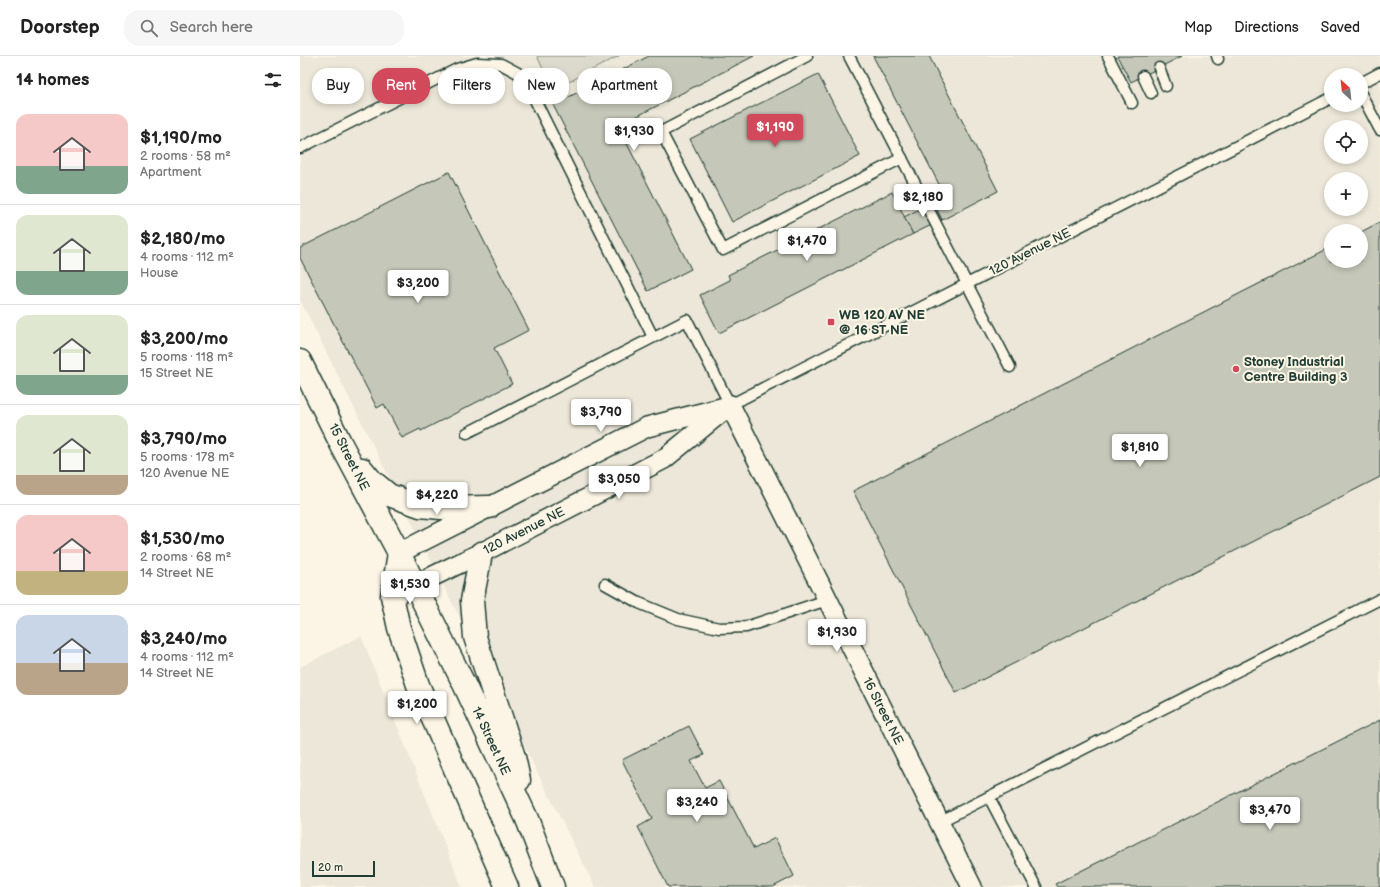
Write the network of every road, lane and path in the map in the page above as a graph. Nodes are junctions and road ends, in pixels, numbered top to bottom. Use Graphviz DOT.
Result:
graph roads {
  1 [pos="807,56"];
  2 [pos="849,56"];
  3 [pos="1108,56"];
  4 [pos="1159,68"];
  5 [pos="1380,73"];
  6 [pos="1143,76"];
  7 [pos="1368,79"];
  8 [pos="1166,86"];
  9 [pos="1150,93"];
  10 [pos="1324,102"];
  11 [pos="1132,103"];
  12 [pos="1368,107"];
  13 [pos="1380,130"];
  14 [pos="300,148"];
  15 [pos="902,158"];
  16 [pos="967,284"];
  17 [pos="653,337"];
  18 [pos="300,361"];
  19 [pos="1010,367"];
  20 [pos="730,405"];
  21 [pos="467,433"];
  22 [pos="341,444"];
  23 [pos="489,507"];
  24 [pos="400,553"];
  25 [pos="481,553"];
  26 [pos="605,584"];
  27 [pos="415,585"];
  28 [pos="392,596"];
  29 [pos="1380,599"];
  30 [pos="828,600"];
  31 [pos="989,798"];
  32 [pos="527,819"];
  33 [pos="939,822"];
  34 [pos="507,887"];
  35 [pos="553,887"];
  36 [pos="972,887"];
  37 [pos="1036,887"];
  1 -- 15 [label="lane"];
  2 -- 15 [label="lane"];
  3 -- 11 [label="lane"];
  4 -- 8 [label="lane"];
  5 -- 7 [label="lane"];
  6 -- 9 [label="lane"];
  10 -- 16 [label="lane, 120 Avenue NE"];
  12 -- 13 [label="lane"];
  14 -- 17 [label="lane"];
  15 -- 16 [label="lane"];
  16 -- 19 [label="lane"];
  16 -- 20 [label="lane, 120 Avenue NE"];
  17 -- 20 [label="lane"];
  17 -- 21 [label="lane"];
  18 -- 22 [label="street, 15 Street NE"];
  20 -- 23 [label="street, 120 Avenue NE"];
  20 -- 25 [label="street, 120 Avenue NE"];
  20 -- 30 [label="street, 16 Street NE"];
  22 -- 23 [label="street"];
  22 -- 24 [label="street, 15 Street NE"];
  23 -- 24 [label="street, 120 Avenue NE"];
  24 -- 27 [label="street, 14 Street NE"];
  24 -- 28 [label="street"];
  25 -- 27 [label="street, 120 Avenue NE"];
  25 -- 32 [label="street"];
  26 -- 30 [label="lane"];
  27 -- 28 [label="street, 120 Avenue NE"];
  27 -- 32 [label="street, 14 Street NE"];
  28 -- 34 [label="street"];
  29 -- 31 [label="lane"];
  30 -- 33 [label="street, 16 Street NE"];
  31 -- 33 [label="lane"];
  31 -- 37 [label="lane"];
  32 -- 35 [label="street, 14 Street NE"];
  33 -- 36 [label="street, 16 Street NE"];
}
